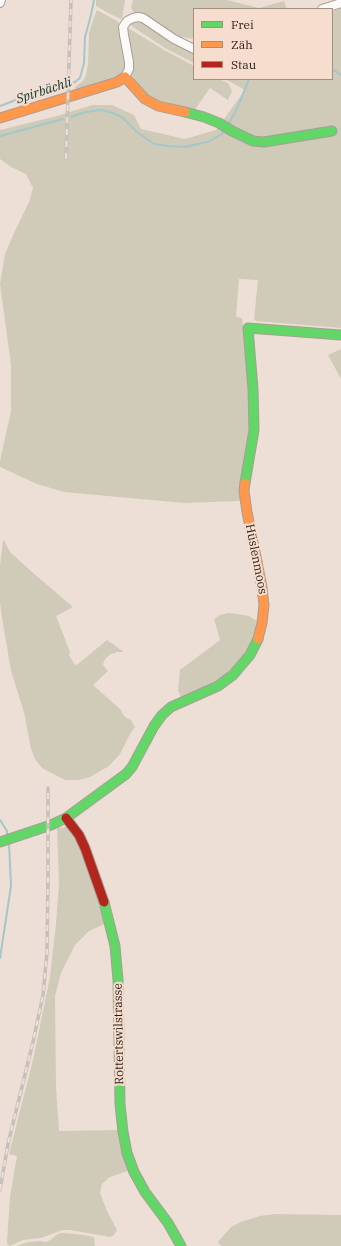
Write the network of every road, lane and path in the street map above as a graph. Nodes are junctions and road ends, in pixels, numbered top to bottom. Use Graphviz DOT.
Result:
graph roads {
  1 [pos="341,3"];
  2 [pos="325,8"];
  3 [pos="193,48"];
  4 [pos="125,77"];
  5 [pos="0,118"];
  6 [pos="332,131"];
  7 [pos="341,335"];
  8 [pos="66,818"];
  9 [pos="0,842"];
  10 [pos="181,1246"];
  1 -- 2 [label="street"];
  3 -- 4 [label="street"];
  4 -- 5 [label="street"];
  4 -- 6 [label="street"];
  7 -- 8 [label="street, Hüslenmoos"];
  8 -- 9 [label="street, Hüslenmoos"];
  8 -- 10 [label="street, Rottertswilstrasse"];
}
